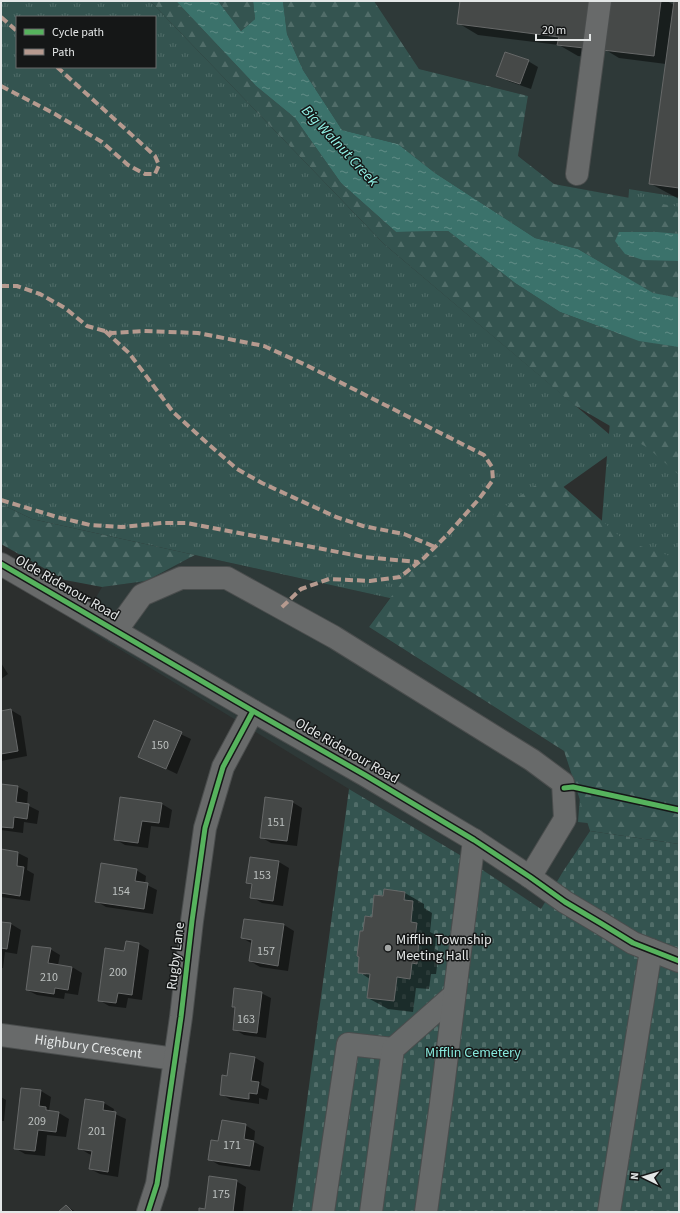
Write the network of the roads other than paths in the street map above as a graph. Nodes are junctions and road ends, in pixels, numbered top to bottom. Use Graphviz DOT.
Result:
graph roads {
  1 [pos="600,1"];
  2 [pos="577,174"];
  3 [pos="1,564"];
  4 [pos="116,631"];
  5 [pos="253,711"];
  6 [pos="474,840"];
  7 [pos="530,877"];
  8 [pos="651,950"];
  9 [pos="679,962"];
  10 [pos="454,995"];
  11 [pos="1,1035"];
  12 [pos="393,1049"];
  13 [pos="175,1059"];
  14 [pos="148,1212"];
  15 [pos="323,1212"];
  16 [pos="371,1212"];
  17 [pos="426,1212"];
  18 [pos="609,1212"];
  1 -- 2 [label="street"];
  3 -- 4 [label="street, Olde Ridenour Road"];
  4 -- 5 [label="street, Olde Ridenour Road"];
  4 -- 7 [label="street"];
  5 -- 6 [label="street, Olde Ridenour Road"];
  5 -- 13 [label="street, Rugby Lane"];
  6 -- 7 [label="street, Olde Ridenour Road"];
  6 -- 10 [label="street"];
  7 -- 8 [label="street, Olde Ridenour Road"];
  8 -- 9 [label="street, Olde Ridenour Road"];
  8 -- 18 [label="street"];
  10 -- 12 [label="street"];
  10 -- 17 [label="street"];
  11 -- 13 [label="street, Highbury Crescent"];
  12 -- 15 [label="street"];
  12 -- 16 [label="street"];
  13 -- 14 [label="street, Rugby Lane"];
}
